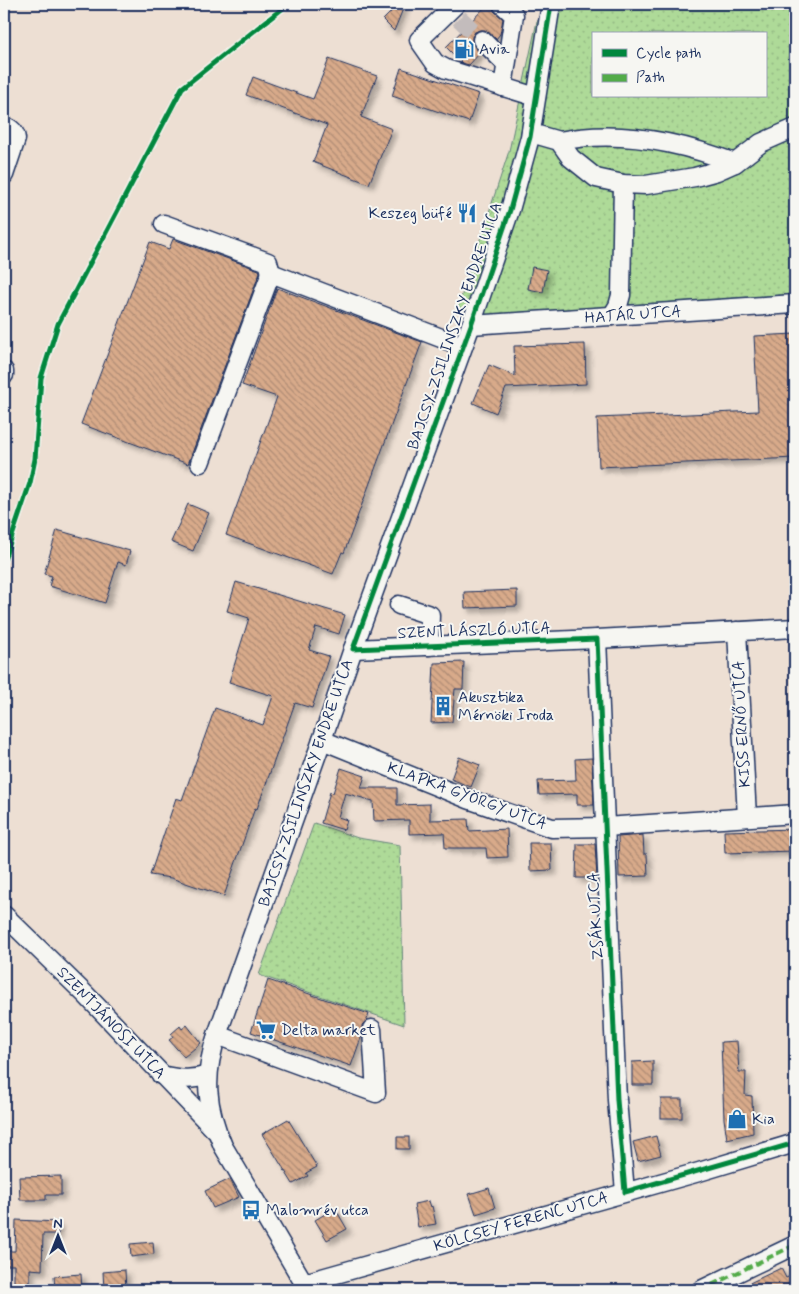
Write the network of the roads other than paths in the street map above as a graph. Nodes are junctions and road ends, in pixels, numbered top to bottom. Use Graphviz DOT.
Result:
graph roads {
  1 [pos="502,4"];
  2 [pos="551,4"];
  3 [pos="455,10"];
  4 [pos="482,40"];
  5 [pos="506,64"];
  6 [pos="503,87"];
  7 [pos="536,96"];
  8 [pos="4,126"];
  9 [pos="795,128"];
  10 [pos="531,133"];
  11 [pos="559,141"];
  12 [pos="735,163"];
  13 [pos="4,175"];
  14 [pos="623,184"];
  15 [pos="164,224"];
  16 [pos="271,273"];
  17 [pos="795,304"];
  18 [pos="612,316"];
  19 [pos="471,325"];
  20 [pos="462,346"];
  21 [pos="4,371"];
  22 [pos="4,375"];
  23 [pos="200,463"];
  24 [pos="399,605"];
  25 [pos="795,628"];
  26 [pos="737,631"];
  27 [pos="597,639"];
  28 [pos="429,646"];
  29 [pos="353,649"];
  30 [pos="322,740"];
  31 [pos="795,814"];
  32 [pos="747,817"];
  33 [pos="605,827"];
  34 [pos="4,915"];
  35 [pos="372,1028"];
  36 [pos="217,1035"];
  37 [pos="161,1075"];
  38 [pos="208,1076"];
  39 [pos="217,1132"];
  40 [pos="795,1143"];
  41 [pos="625,1192"];
  42 [pos="795,1245"];
  43 [pos="306,1286"];
  44 [pos="701,1290"];
  1 -- 5 [label="street"];
  2 -- 7 [label="street, BAJCSY-ZSILINSZKY ENDRE UTCA"];
  3 -- 6 [label="street"];
  4 -- 5 [label="street"];
  5 -- 6 [label="street"];
  6 -- 7 [label="street"];
  7 -- 10 [label="street, BAJCSY-ZSILINSZKY ENDRE UTCA"];
  8 -- 13 [label="street"];
  9 -- 12 [label="street"];
  10 -- 11 [label="street"];
  10 -- 19 [label="street, BAJCSY-ZSILINSZKY ENDRE UTCA"];
  11 -- 12 [label="street"];
  11 -- 14 [label="street"];
  12 -- 14 [label="street"];
  14 -- 18 [label="street"];
  15 -- 16 [label="street"];
  16 -- 20 [label="street"];
  16 -- 23 [label="street"];
  17 -- 18 [label="street, HATÁR UTCA"];
  18 -- 19 [label="street, HATÁR UTCA"];
  19 -- 20 [label="street, BAJCSY-ZSILINSZKY ENDRE UTCA"];
  20 -- 29 [label="street, BAJCSY-ZSILINSZKY ENDRE UTCA"];
  21 -- 22 [label="street"];
  24 -- 28 [label="street"];
  25 -- 26 [label="street, SZENT LÁSZLÓ UTCA"];
  26 -- 27 [label="street, SZENT LÁSZLÓ UTCA"];
  26 -- 32 [label="street, KISS ERNŐ UTCA"];
  27 -- 28 [label="street, SZENT LÁSZLÓ UTCA"];
  27 -- 33 [label="street, ZSÁK UTCA"];
  28 -- 29 [label="street, SZENT LÁSZLÓ UTCA"];
  29 -- 30 [label="street, BAJCSY-ZSILINSZKY ENDRE UTCA"];
  30 -- 33 [label="street, KLAPKA GYÖRGY UTCA"];
  30 -- 36 [label="street, BAJCSY-ZSILINSZKY ENDRE UTCA"];
  31 -- 32 [label="street, KLAPKA GYÖRGY UTCA"];
  32 -- 33 [label="street, KLAPKA GYÖRGY UTCA"];
  33 -- 41 [label="street, ZSÁK UTCA"];
  34 -- 37 [label="street, SZENTJÁNOSI UTCA"];
  35 -- 36 [label="street"];
  36 -- 38 [label="street, BAJCSY-ZSILINSZKY ENDRE UTCA"];
  37 -- 38 [label="street"];
  37 -- 39 [label="street, SZENTJÁNOSI UTCA"];
  38 -- 39 [label="street, BAJCSY-ZSILINSZKY ENDRE UTCA"];
  39 -- 43 [label="street, BAJCSY-ZSILINSZKY ENDRE UTCA"];
  40 -- 41 [label="street, KÖLCSEY FERENC UTCA"];
  41 -- 43 [label="street, KÖLCSEY FERENC UTCA"];
  42 -- 44 [label="street"];
}
